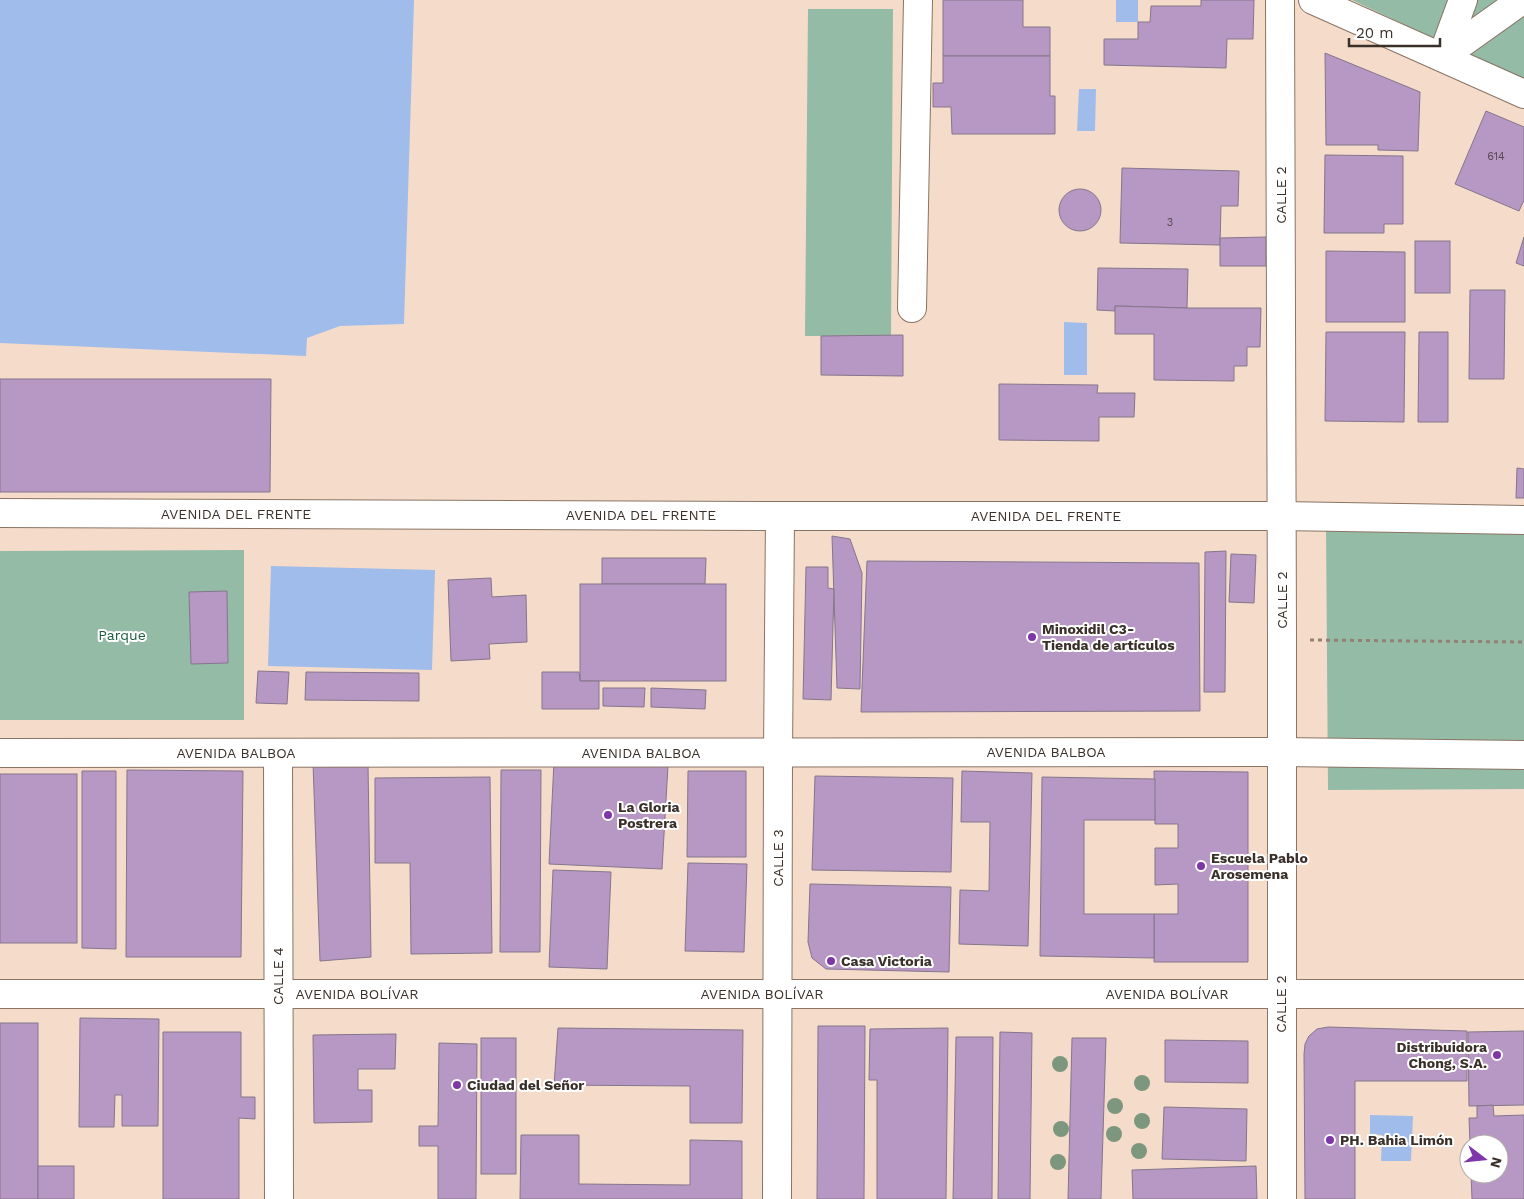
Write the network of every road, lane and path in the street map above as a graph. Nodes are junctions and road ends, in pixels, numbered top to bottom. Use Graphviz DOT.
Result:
graph roads {
  1 [pos="918,0"];
  2 [pos="1280,0"];
  3 [pos="1313,0"];
  4 [pos="1463,0"];
  5 [pos="1522,0"];
  6 [pos="1442,57"];
  7 [pos="1524,94"];
  8 [pos="912,308"];
  9 [pos="0,513"];
  10 [pos="780,516"];
  11 [pos="1281,516"];
  12 [pos="1524,520"];
  13 [pos="1282,639"];
  14 [pos="1524,642"];
  15 [pos="1281,752"];
  16 [pos="0,753"];
  17 [pos="278,753"];
  18 [pos="778,753"];
  19 [pos="1524,755"];
  20 [pos="0,994"];
  21 [pos="278,994"];
  22 [pos="777,994"];
  23 [pos="1281,994"];
  24 [pos="1524,994"];
  25 [pos="279,1199"];
  26 [pos="777,1199"];
  27 [pos="1282,1199"];
  1 -- 8 [label="street"];
  2 -- 11 [label="street, CALLE 2"];
  3 -- 6 [label="street"];
  4 -- 6 [label="street"];
  5 -- 6 [label="street"];
  6 -- 7 [label="street"];
  9 -- 10 [label="street, AVENIDA DEL FRENTE"];
  10 -- 11 [label="street, AVENIDA DEL FRENTE"];
  10 -- 18 [label="street, CALLE 3"];
  11 -- 12 [label="street, AVENIDA DEL FRENTE"];
  11 -- 13 [label="street, CALLE 2"];
  13 -- 14 [label="path"];
  13 -- 15 [label="street, CALLE 2"];
  15 -- 18 [label="street, AVENIDA BALBOA"];
  15 -- 19 [label="street, AVENIDA BALBOA"];
  15 -- 23 [label="street, CALLE 2"];
  16 -- 17 [label="street, AVENIDA BALBOA"];
  17 -- 18 [label="street, AVENIDA BALBOA"];
  17 -- 21 [label="street, CALLE 4"];
  18 -- 22 [label="street, CALLE 3"];
  20 -- 21 [label="street, AVENIDA BOLÍVAR"];
  21 -- 22 [label="street, AVENIDA BOLÍVAR"];
  21 -- 25 [label="street, CALLE 4"];
  22 -- 23 [label="street, AVENIDA BOLÍVAR"];
  22 -- 26 [label="street, CALLE 3"];
  23 -- 24 [label="street, AVENIDA BOLÍVAR"];
  23 -- 27 [label="street, CALLE 2"];
}
